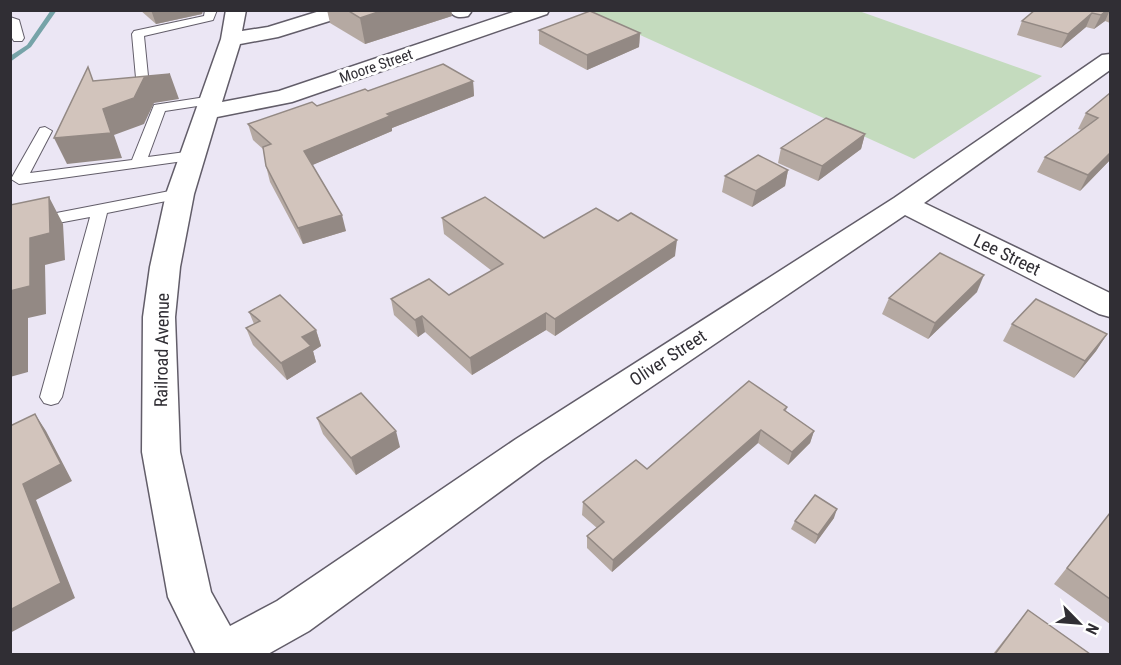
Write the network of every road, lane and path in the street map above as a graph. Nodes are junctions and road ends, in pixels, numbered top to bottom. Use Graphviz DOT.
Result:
graph roads {
  1 [pos="211,10"];
  2 [pos="345,10"];
  3 [pos="540,10"];
  4 [pos="10,20"];
  5 [pos="233,25"];
  6 [pos="18,38"];
  7 [pos="1110,60"];
  8 [pos="142,86"];
  9 [pos="210,106"];
  10 [pos="45,131"];
  11 [pos="193,156"];
  12 [pos="138,163"];
  13 [pos="180,194"];
  14 [pos="904,204"];
  15 [pos="100,208"];
  16 [pos="10,227"];
  17 [pos="1110,306"];
  18 [pos="51,397"];
  19 [pos="222,654"];
  1 -- 8 [label="lane"];
  2 -- 5 [label="street"];
  3 -- 9 [label="street, Moore Street"];
  4 -- 6 [label="lane"];
  5 -- 9 [label="street, Railroad Avenue"];
  7 -- 14 [label="street, Oliver Street"];
  9 -- 11 [label="street, Railroad Avenue"];
  9 -- 12 [label="lane"];
  10 -- 12 [label="lane"];
  11 -- 12 [label="lane"];
  11 -- 13 [label="street, Railroad Avenue"];
  13 -- 15 [label="lane"];
  13 -- 19 [label="street, Railroad Avenue"];
  14 -- 17 [label="street, Lee Street"];
  14 -- 19 [label="street, Oliver Street"];
  15 -- 16 [label="lane"];
  15 -- 18 [label="lane"];
}
